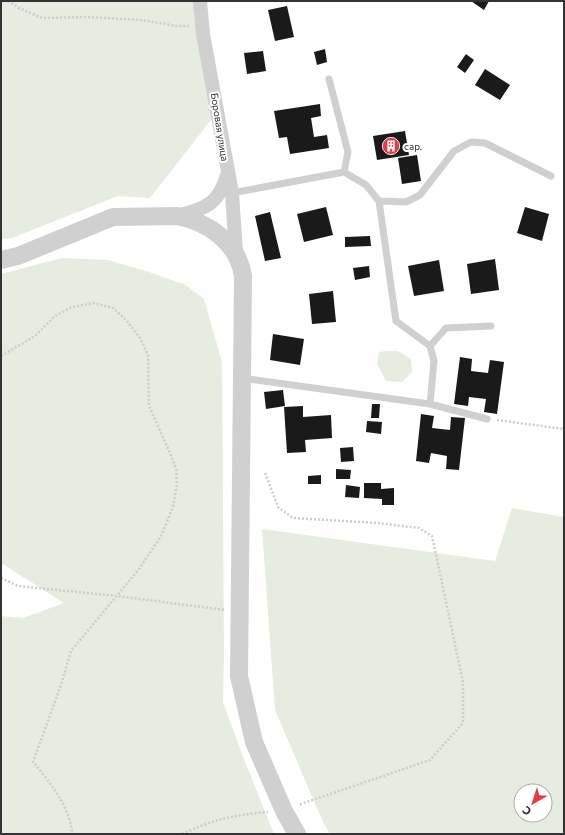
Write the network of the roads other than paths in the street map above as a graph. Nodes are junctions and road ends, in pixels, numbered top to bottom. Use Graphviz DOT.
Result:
graph roads {
  1 [pos="200,1"];
  2 [pos="329,79"];
  3 [pos="344,172"];
  4 [pos="227,174"];
  5 [pos="551,176"];
  6 [pos="232,194"];
  7 [pos="379,201"];
  8 [pos="177,216"];
  9 [pos="236,253"];
  10 [pos="1,260"];
  11 [pos="491,326"];
  12 [pos="430,346"];
  13 [pos="242,378"];
  14 [pos="430,404"];
  15 [pos="487,418"];
  16 [pos="297,834"];
  1 -- 4 [label="street, Боровая улица"];
  2 -- 3 [label="lane"];
  3 -- 6 [label="lane"];
  3 -- 7 [label="lane"];
  4 -- 6 [label="street, Боровая улица"];
  4 -- 8 [label="street"];
  5 -- 7 [label="lane"];
  6 -- 9 [label="street, Боровая улица"];
  7 -- 12 [label="lane"];
  8 -- 9 [label="street"];
  8 -- 10 [label="street"];
  9 -- 13 [label="street"];
  11 -- 12 [label="lane"];
  12 -- 14 [label="lane"];
  13 -- 14 [label="lane"];
  13 -- 16 [label="street"];
  14 -- 15 [label="lane"];
}
